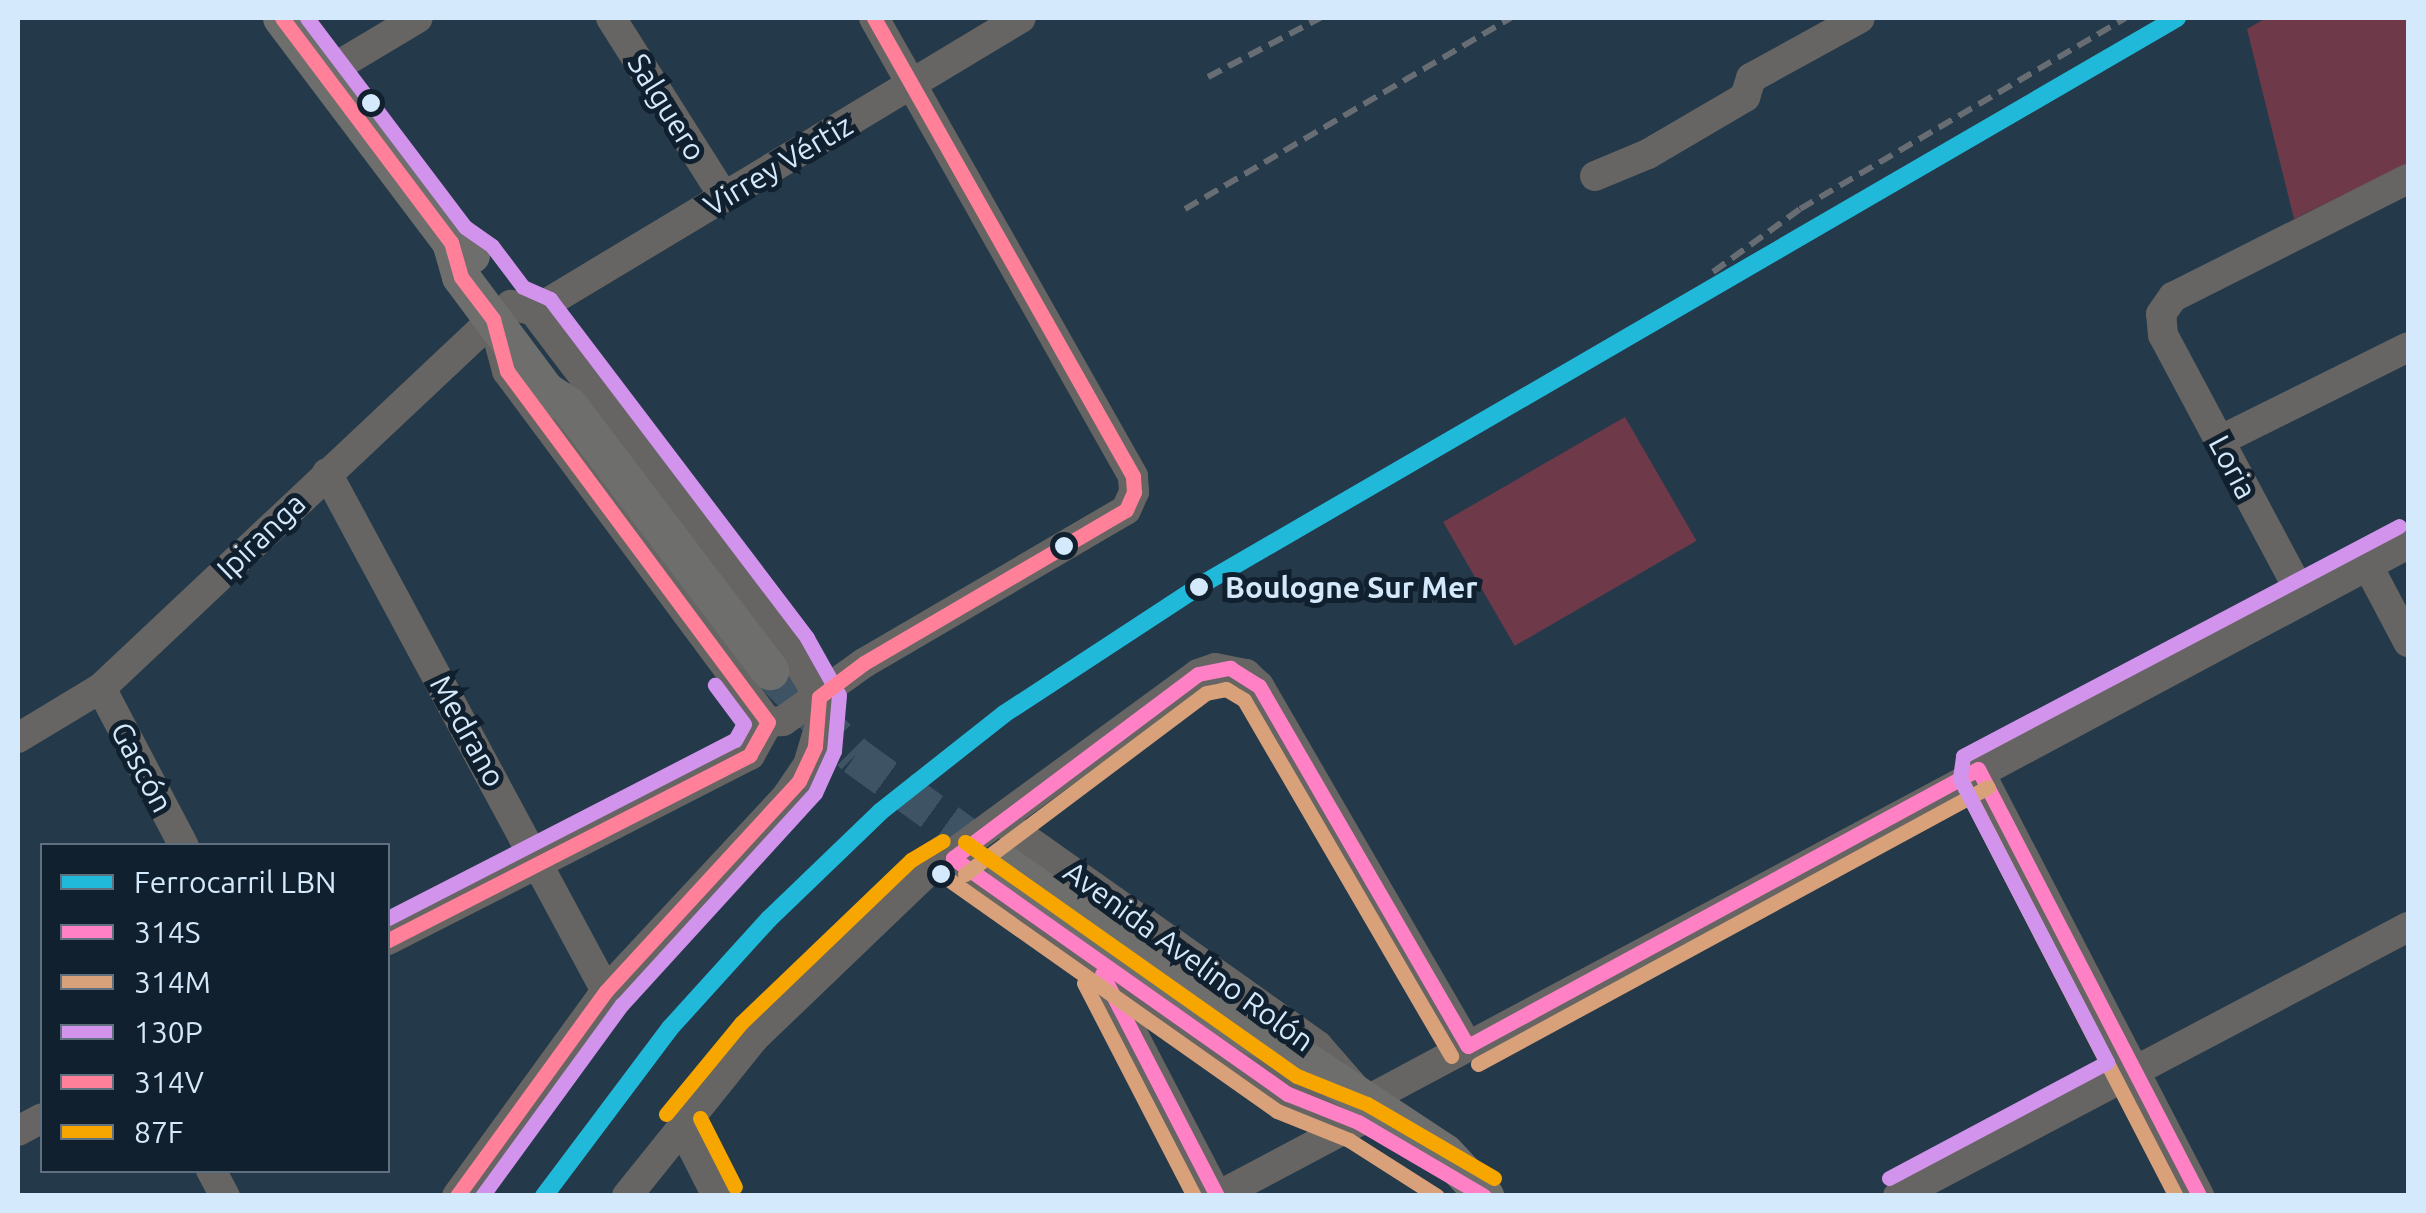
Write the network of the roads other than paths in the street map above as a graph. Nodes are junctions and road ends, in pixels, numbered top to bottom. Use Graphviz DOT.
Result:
graph roads {
  1 [pos="282,18"];
  2 [pos="418,18"];
  3 [pos="611,18"];
  4 [pos="874,18"];
  5 [pos="1021,18"];
  6 [pos="1860,18"];
  7 [pos="324,74"];
  8 [pos="913,82"];
  9 [pos="1595,176"];
  10 [pos="2408,179"];
  11 [pos="724,197"];
  12 [pos="512,312"];
  13 [pos="2408,347"];
  14 [pos="2219,442"];
  15 [pos="327,473"];
  16 [pos="2408,544"];
  17 [pos="2368,566"];
  18 [pos="2304,599"];
  19 [pos="2408,642"];
  20 [pos="770,671"];
  21 [pos="101,688"];
  22 [pos="820,697"];
  23 [pos="768,722"];
  24 [pos="18,738"];
  25 [pos="1978,769"];
  26 [pos="1002,822"];
  27 [pos="182,843"];
  28 [pos="953,858"];
  29 [pos="540,862"];
  30 [pos="1006,864"];
  31 [pos="2408,927"];
  32 [pos="390,939"];
  33 [pos="1098,966"];
  34 [pos="606,991"];
  35 [pos="1468,1046"];
  36 [pos="2134,1070"];
  37 [pos="1362,1111"];
  38 [pos="682,1127"];
  39 [pos="213,1173"];
  40 [pos="1477,1189"];
  41 [pos="225,1196"];
  42 [pos="457,1196"];
  43 [pos="627,1196"];
  44 [pos="717,1196"];
  45 [pos="1218,1196"];
  46 [pos="1898,1196"];
  47 [pos="2200,1196"];
  1 -- 7 [label="main road"];
  2 -- 7 [label="street"];
  3 -- 11 [label="street, Salguero"];
  4 -- 8 [label="street"];
  5 -- 8 [label="street, Virrey Vértiz"];
  6 -- 9 [label="street"];
  7 -- 12 [label="main road"];
  8 -- 11 [label="street, Virrey Vértiz"];
  8 -- 22 [label="street"];
  10 -- 14 [label="street, Loria"];
  11 -- 12 [label="street, Virrey Vértiz"];
  12 -- 15 [label="street, Ipiranga"];
  12 -- 20 [label="main road"];
  12 -- 22 [label="street"];
  12 -- 23 [label="street"];
  13 -- 14 [label="street"];
  14 -- 18 [label="street, Loria"];
  15 -- 21 [label="street, Ipiranga"];
  15 -- 29 [label="street, Medrano"];
  16 -- 17 [label="street"];
  17 -- 18 [label="street"];
  17 -- 19 [label="street"];
  18 -- 25 [label="street"];
  21 -- 24 [label="street, Ipiranga"];
  21 -- 27 [label="street, Gascón"];
  22 -- 23 [label="street"];
  22 -- 34 [label="street"];
  23 -- 29 [label="street"];
  25 -- 35 [label="street"];
  25 -- 36 [label="street"];
  26 -- 28 [label="street"];
  26 -- 35 [label="street"];
  26 -- 37 [label="street, Avenida Avelino Rolón"];
  28 -- 33 [label="street, Avenida Avelino Rolón"];
  28 -- 38 [label="street"];
  29 -- 32 [label="street"];
  29 -- 34 [label="street, Medrano"];
  30 -- 37 [label="main road, Avenida Avelino Rolón"];
  31 -- 36 [label="street"];
  33 -- 37 [label="street, Avenida Avelino Rolón"];
  33 -- 45 [label="street"];
  34 -- 42 [label="street"];
  35 -- 37 [label="street"];
  36 -- 46 [label="street"];
  36 -- 47 [label="street"];
  37 -- 40 [label="main road, Avenida Avelino Rolón"];
  37 -- 45 [label="street"];
  38 -- 43 [label="street"];
  38 -- 44 [label="street"];
  39 -- 41 [label="street"];
}
